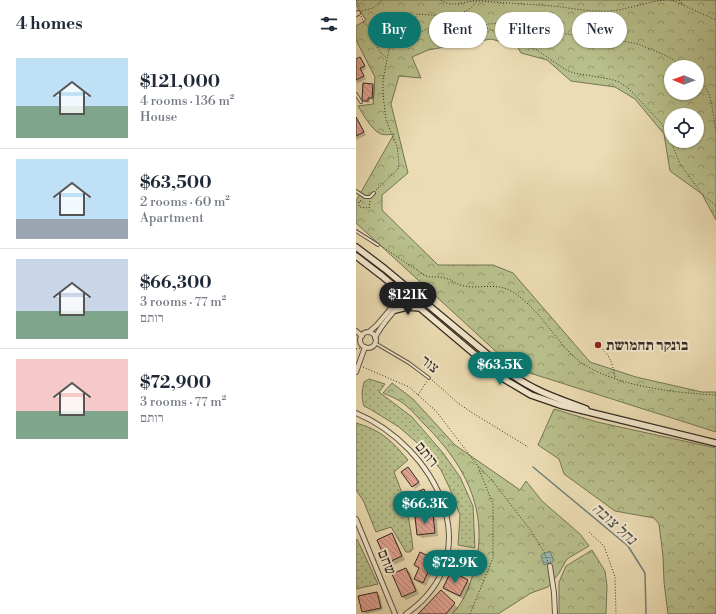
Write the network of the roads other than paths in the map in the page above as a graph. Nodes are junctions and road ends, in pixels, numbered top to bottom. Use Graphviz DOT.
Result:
graph roads {
  1 [pos="356,94"];
  2 [pos="360,102"];
  3 [pos="356,191"];
  4 [pos="374,193"];
  5 [pos="356,231"];
  6 [pos="378,245"];
  7 [pos="356,247"];
  8 [pos="356,256"];
  9 [pos="390,282"];
  10 [pos="409,289"];
  11 [pos="404,295"];
  12 [pos="394,308"];
  13 [pos="420,308"];
  14 [pos="356,331"];
  15 [pos="369,332"];
  16 [pos="362,336"];
  17 [pos="375,341"];
  18 [pos="364,349"];
  19 [pos="356,372"];
  20 [pos="430,378"];
  21 [pos="356,413"];
  22 [pos="622,421"];
  23 [pos="716,443"];
  24 [pos="356,520"];
  25 [pos="550,566"];
  26 [pos="395,614"];
  27 [pos="406,614"];
  28 [pos="555,614"];
  1 -- 2 [label="lane"];
  3 -- 4 [label="lane"];
  5 -- 6 [label="lane"];
  7 -- 10 [label="main road"];
  8 -- 9 [label="main road"];
  9 -- 11 [label="main road"];
  9 -- 12 [label="main road"];
  10 -- 11 [label="street"];
  10 -- 22 [label="main road"];
  11 -- 12 [label="street"];
  11 -- 13 [label="main road"];
  12 -- 13 [label="main road"];
  12 -- 15 [label="street"];
  12 -- 17 [label="street"];
  13 -- 22 [label="main road"];
  14 -- 16 [label="street"];
  15 -- 16 [label="street"];
  15 -- 17 [label="street"];
  16 -- 18 [label="street"];
  17 -- 18 [label="street"];
  17 -- 20 [label="lane, צור"];
  18 -- 19 [label="street"];
  21 -- 27 [label="street, רותם"];
  22 -- 23 [label="main road"];
  24 -- 26 [label="street, שחם"];
  25 -- 28 [label="street"];
}
